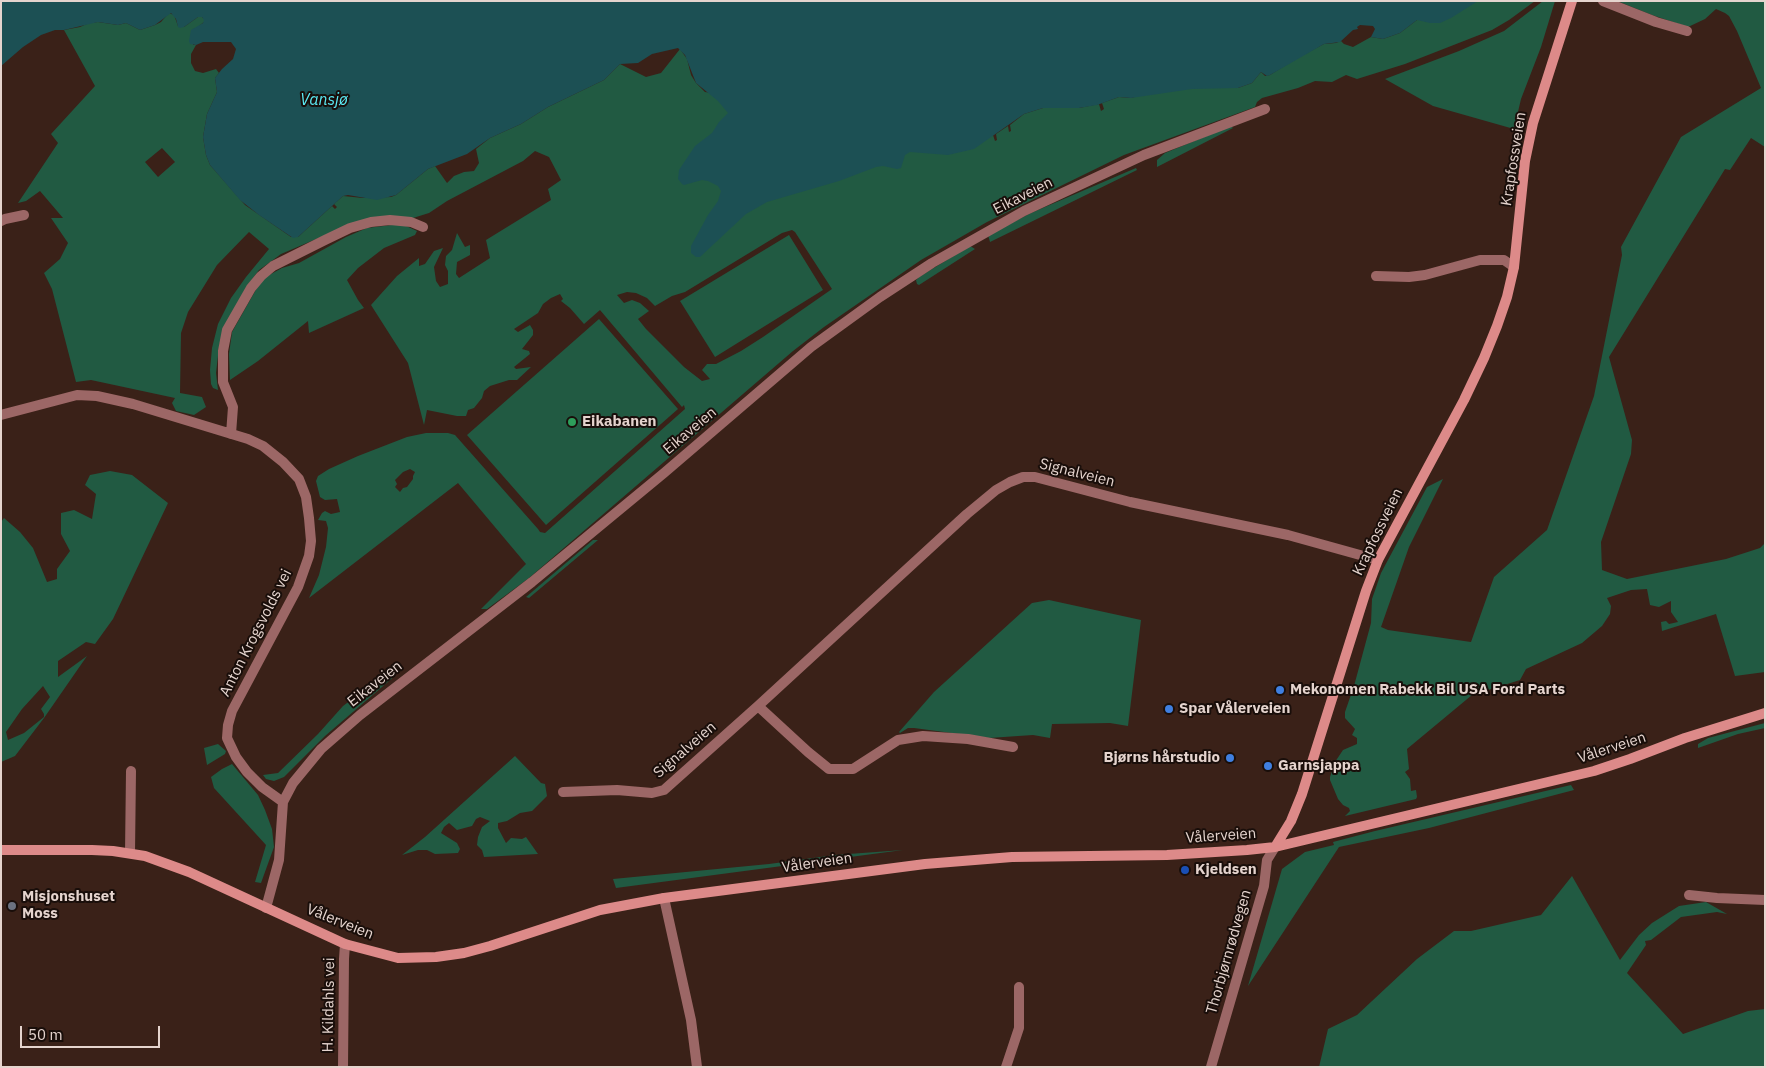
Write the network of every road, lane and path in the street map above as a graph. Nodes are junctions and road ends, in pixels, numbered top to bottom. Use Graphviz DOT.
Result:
graph roads {
  1 [pos="1572,1"];
  2 [pos="1603,1"];
  3 [pos="1688,31"];
  4 [pos="1265,109"];
  5 [pos="24,215"];
  6 [pos="1,221"];
  7 [pos="423,227"];
  8 [pos="1514,267"];
  9 [pos="1376,276"];
  10 [pos="1,415"];
  11 [pos="230,434"];
  12 [pos="1378,560"];
  13 [pos="758,706"];
  14 [pos="1765,712"];
  15 [pos="1014,747"];
  16 [pos="131,771"];
  17 [pos="563,792"];
  18 [pos="283,802"];
  19 [pos="1275,846"];
  20 [pos="1,850"];
  21 [pos="130,854"];
  22 [pos="1689,895"];
  23 [pos="664,898"];
  24 [pos="1765,900"];
  25 [pos="266,908"];
  26 [pos="345,944"];
  27 [pos="1019,987"];
  28 [pos="343,1067"];
  29 [pos="697,1067"];
  30 [pos="1006,1067"];
  31 [pos="1210,1067"];
  1 -- 8 [label="street, Krapfossveien"];
  2 -- 3 [label="street"];
  4 -- 18 [label="street, Eikaveien"];
  5 -- 6 [label="street"];
  7 -- 11 [label="street"];
  8 -- 9 [label="street"];
  8 -- 12 [label="street, Krapfossveien"];
  10 -- 11 [label="street, Anton Krogsvolds vei"];
  11 -- 18 [label="street, Anton Krogsvolds vei"];
  12 -- 13 [label="street, Signalveien"];
  12 -- 19 [label="street, Krapfossveien"];
  13 -- 15 [label="street"];
  13 -- 17 [label="street, Signalveien"];
  14 -- 19 [label="street, Vålerveien"];
  16 -- 21 [label="street"];
  18 -- 25 [label="street, Eikaveien"];
  19 -- 23 [label="street, Vålerveien"];
  19 -- 31 [label="street, Thorbjørnrødvegen"];
  20 -- 21 [label="street, Vålerveien"];
  21 -- 25 [label="street, Vålerveien"];
  22 -- 24 [label="street"];
  23 -- 26 [label="street, Vålerveien"];
  23 -- 29 [label="street"];
  25 -- 26 [label="street, Vålerveien"];
  26 -- 28 [label="street, H. Kildahls vei"];
  27 -- 30 [label="street"];
}
